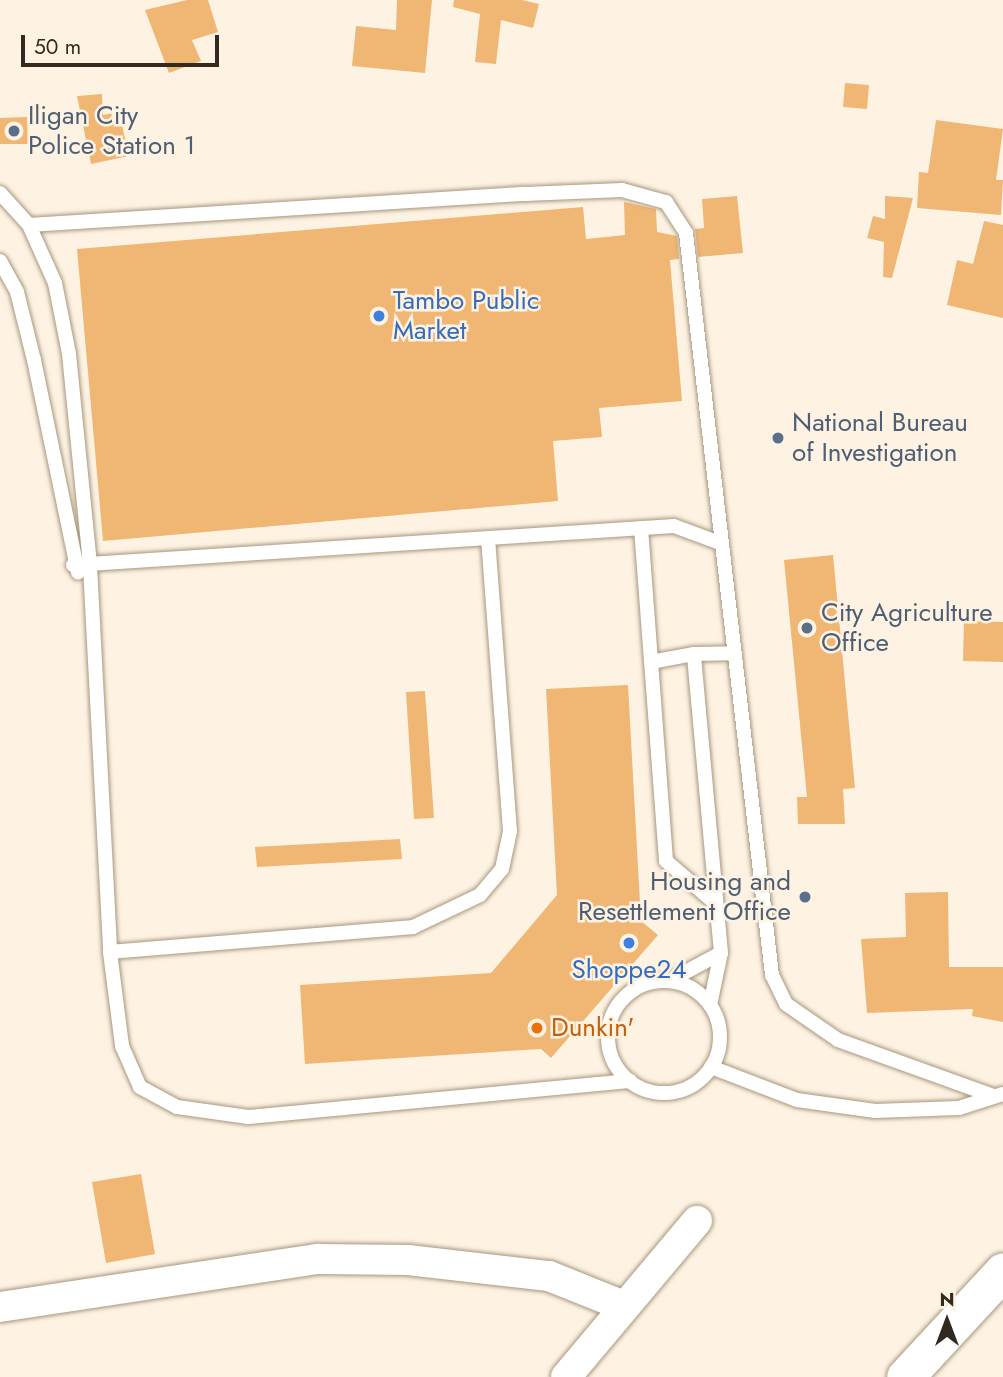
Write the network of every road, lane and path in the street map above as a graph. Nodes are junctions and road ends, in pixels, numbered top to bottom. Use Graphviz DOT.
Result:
graph roads {
  1 [pos="0,193"];
  2 [pos="29,225"];
  3 [pos="0,261"];
  4 [pos="641,528"];
  5 [pos="488,540"];
  6 [pos="720,543"];
  7 [pos="73,565"];
  8 [pos="90,566"];
  9 [pos="90,591"];
  10 [pos="733,653"];
  11 [pos="694,654"];
  12 [pos="651,662"];
  13 [pos="716,904"];
  14 [pos="110,952"];
  15 [pos="721,953"];
  16 [pos="669,981"];
  17 [pos="710,1005"];
  18 [pos="711,1068"];
  19 [pos="630,1081"];
  20 [pos="997,1095"];
  21 [pos="697,1221"];
  22 [pos="1003,1270"];
  23 [pos="624,1306"];
  24 [pos="0,1307"];
  25 [pos="566,1377"];
  26 [pos="905,1377"];
  1 -- 2 [label="lane"];
  2 -- 6 [label="lane"];
  2 -- 8 [label="lane"];
  3 -- 7 [label="lane"];
  4 -- 5 [label="lane"];
  4 -- 6 [label="lane"];
  4 -- 12 [label="lane"];
  5 -- 8 [label="lane"];
  5 -- 14 [label="lane"];
  6 -- 10 [label="lane"];
  7 -- 8 [label="lane"];
  7 -- 9 [label="lane"];
  8 -- 9 [label="lane"];
  9 -- 14 [label="lane"];
  10 -- 11 [label="lane"];
  10 -- 20 [label="lane"];
  11 -- 12 [label="lane"];
  11 -- 13 [label="lane"];
  12 -- 13 [label="lane"];
  13 -- 15 [label="lane"];
  14 -- 19 [label="lane"];
  15 -- 16 [label="lane"];
  15 -- 17 [label="lane"];
  16 -- 17 [label="lane"];
  16 -- 19 [label="lane"];
  17 -- 18 [label="lane"];
  18 -- 19 [label="lane"];
  18 -- 20 [label="lane"];
  21 -- 23 [label="street"];
  22 -- 26 [label="street"];
  23 -- 24 [label="street"];
  23 -- 25 [label="street"];
}
